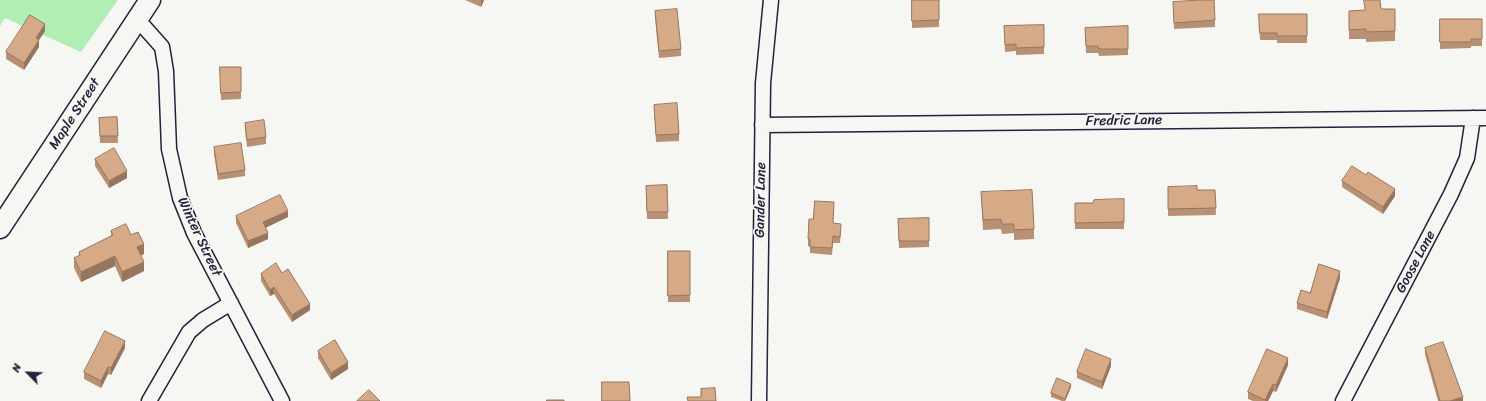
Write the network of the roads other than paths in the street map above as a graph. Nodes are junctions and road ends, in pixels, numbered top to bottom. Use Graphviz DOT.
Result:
graph roads {
  1 [pos="150,0"];
  2 [pos="771,0"];
  3 [pos="138,20"];
  4 [pos="1480,118"];
  5 [pos="762,125"];
  6 [pos="0,228"];
  7 [pos="231,303"];
  8 [pos="149,401"];
  9 [pos="282,401"];
  10 [pos="759,401"];
  11 [pos="1343,401"];
  1 -- 3 [label="street, Maple Street"];
  2 -- 5 [label="street, Gander Lane"];
  3 -- 6 [label="street, Maple Street"];
  3 -- 7 [label="street, Winter Street"];
  4 -- 5 [label="street, Fredric Lane"];
  4 -- 11 [label="street, Goose Lane"];
  5 -- 10 [label="street, Gander Lane"];
  7 -- 8 [label="street"];
  7 -- 9 [label="street, Winter Street"];
}
